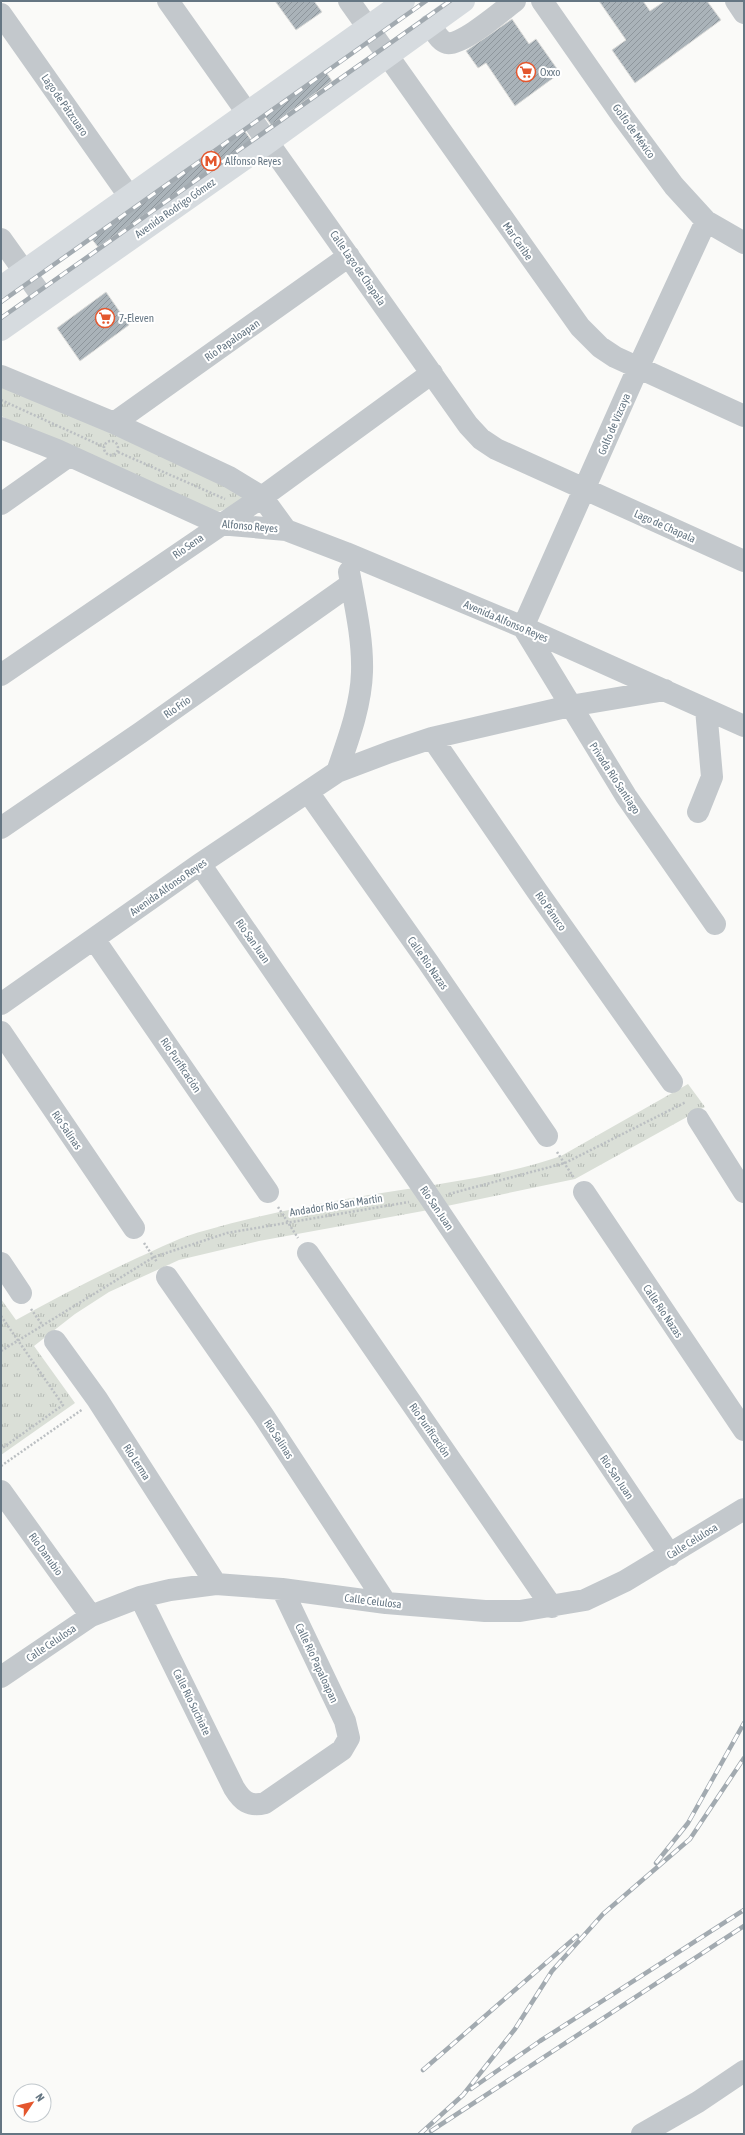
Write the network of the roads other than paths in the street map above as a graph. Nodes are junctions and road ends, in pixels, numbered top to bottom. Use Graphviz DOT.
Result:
graph roads {
  1 [pos="168,1"];
  2 [pos="349,1"];
  3 [pos="404,1"];
  4 [pos="464,1"];
  5 [pos="515,1"];
  6 [pos="542,1"];
  7 [pos="736,1"];
  8 [pos="744,13"];
  9 [pos="1,14"];
  10 [pos="430,25"];
  11 [pos="367,27"];
  12 [pos="388,56"];
  13 [pos="248,112"];
  14 [pos="269,142"];
  15 [pos="129,196"];
  16 [pos="706,221"];
  17 [pos="1,239"];
  18 [pos="744,243"];
  19 [pos="349,256"];
  20 [pos="24,270"];
  21 [pos="1,287"];
  22 [pos="44,299"];
  23 [pos="1,330"];
  24 [pos="638,368"];
  25 [pos="432,373"];
  26 [pos="1,376"];
  27 [pos="744,416"];
  28 [pos="107,420"];
  29 [pos="1,428"];
  30 [pos="64,453"];
  31 [pos="585,490"];
  32 [pos="253,502"];
  33 [pos="1,504"];
  34 [pos="219,524"];
  35 [pos="286,530"];
  36 [pos="346,553"];
  37 [pos="744,561"];
  38 [pos="351,584"];
  39 [pos="523,627"];
  40 [pos="1,675"];
  41 [pos="665,690"];
  42 [pos="570,706"];
  43 [pos="706,709"];
  44 [pos="744,726"];
  45 [pos="432,738"];
  46 [pos="337,772"];
  47 [pos="308,792"];
  48 [pos="698,812"];
  49 [pos="1,828"];
  50 [pos="200,864"];
  51 [pos="715,924"];
  52 [pos="94,939"];
  53 [pos="1,1004"];
  54 [pos="1,1032"];
  55 [pos="672,1082"];
  56 [pos="698,1119"];
  57 [pos="547,1136"];
  58 [pos="268,1192"];
  59 [pos="584,1192"];
  60 [pos="744,1192"];
  61 [pos="134,1228"];
  62 [pos="308,1253"];
  63 [pos="1,1263"];
  64 [pos="167,1277"];
  65 [pos="21,1293"];
  66 [pos="48,1333"];
  67 [pos="744,1430"];
  68 [pos="1,1491"];
  69 [pos="744,1509"];
  70 [pos="670,1555"];
  71 [pos="216,1584"];
  72 [pos="282,1589"];
  73 [pos="140,1597"];
  74 [pos="386,1603"];
  75 [pos="552,1607"];
  76 [pos="91,1616"];
  77 [pos="1,1677"];
  78 [pos="248,1804"];
  79 [pos="744,2071"];
  80 [pos="642,2134"];
  1 -- 13 [label="street, Calle Lago de Chapala"];
  2 -- 11 [label="street, Mar Caribe"];
  3 -- 11 [label="main road"];
  4 -- 10 [label="main road, Avenida Rodrigo Gómez"];
  5 -- 10 [label="street"];
  6 -- 16 [label="street, Golfo de México"];
  7 -- 8 [label="street"];
  9 -- 15 [label="street, Lago de Pátzcuaro"];
  10 -- 12 [label="main road, Avenida Rodrigo Gómez"];
  11 -- 12 [label="street, Mar Caribe"];
  11 -- 13 [label="main road"];
  12 -- 14 [label="main road, Avenida Rodrigo Gómez"];
  12 -- 24 [label="street, Mar Caribe"];
  13 -- 14 [label="street, Calle Lago de Chapala"];
  13 -- 15 [label="main road"];
  14 -- 19 [label="street, Calle Lago de Chapala"];
  14 -- 22 [label="main road, Avenida Rodrigo Gómez"];
  15 -- 20 [label="main road"];
  16 -- 18 [label="street, Golfo de México"];
  16 -- 24 [label="street, Golfo de Vizcaya"];
  17 -- 20 [label="street"];
  19 -- 25 [label="street, Calle Lago de Chapala"];
  19 -- 28 [label="street, Río Papaloapan"];
  20 -- 21 [label="main road"];
  20 -- 22 [label="street"];
  22 -- 23 [label="main road, Avenida Rodrigo Gómez"];
  24 -- 27 [label="street, Mar Caribe"];
  24 -- 31 [label="street, Golfo de Vizcaya"];
  25 -- 31 [label="street, Calle Lago de Chapala"];
  25 -- 32 [label="street, Río Sena"];
  26 -- 28 [label="street, Alfonso Reyes"];
  28 -- 32 [label="street, Alfonso Reyes"];
  29 -- 30 [label="street, Alfonso Reyes"];
  30 -- 33 [label="street"];
  30 -- 34 [label="street, Alfonso Reyes"];
  31 -- 37 [label="street, Lago de Chapala"];
  31 -- 39 [label="street, Golfo de Vizcaya"];
  32 -- 34 [label="street, Río Sena"];
  32 -- 35 [label="street, Alfonso Reyes"];
  34 -- 35 [label="street, Alfonso Reyes"];
  34 -- 40 [label="street, Río Sena"];
  35 -- 36 [label="street, Avenida Alfonso Reyes"];
  36 -- 38 [label="street"];
  36 -- 39 [label="street, Avenida Alfonso Reyes"];
  38 -- 46 [label="street"];
  38 -- 49 [label="street, Río Frío"];
  39 -- 41 [label="street, Avenida Alfonso Reyes"];
  39 -- 42 [label="street, Privada Río Santiago"];
  41 -- 42 [label="street, Avenida Alfonso Reyes"];
  41 -- 43 [label="street, Avenida Alfonso Reyes"];
  42 -- 45 [label="street, Avenida Alfonso Reyes"];
  42 -- 51 [label="street, Privada Río Santiago"];
  43 -- 44 [label="street, Avenida Alfonso Reyes"];
  43 -- 48 [label="street"];
  45 -- 46 [label="street, Avenida Alfonso Reyes"];
  45 -- 55 [label="street, Río Pánuco"];
  46 -- 47 [label="street, Avenida Alfonso Reyes"];
  47 -- 50 [label="street, Avenida Alfonso Reyes"];
  47 -- 57 [label="street, Calle Río Nazas"];
  50 -- 52 [label="street, Avenida Alfonso Reyes"];
  50 -- 70 [label="street, Río San Juan"];
  52 -- 53 [label="street, Avenida Alfonso Reyes"];
  52 -- 58 [label="street, Río Purificación"];
  54 -- 61 [label="street, Río Salinas"];
  56 -- 60 [label="street"];
  59 -- 67 [label="street, Calle Río Nazas"];
  62 -- 75 [label="street, Río Purificación"];
  63 -- 65 [label="street"];
  64 -- 74 [label="street, Río Salinas"];
  66 -- 71 [label="street, Río Lerma"];
  68 -- 76 [label="street, Río Danubio"];
  69 -- 70 [label="street, Calle Celulosa"];
  70 -- 75 [label="street, Calle Celulosa"];
  71 -- 72 [label="street, Calle Celulosa"];
  71 -- 73 [label="street, Calle Celulosa"];
  72 -- 74 [label="street, Calle Celulosa"];
  72 -- 78 [label="street, Calle Río Papaloapan"];
  73 -- 76 [label="street, Calle Celulosa"];
  73 -- 78 [label="street, Calle Río Suchiate"];
  74 -- 75 [label="street, Calle Celulosa"];
  76 -- 77 [label="street, Calle Celulosa"];
  79 -- 80 [label="street"];
}
